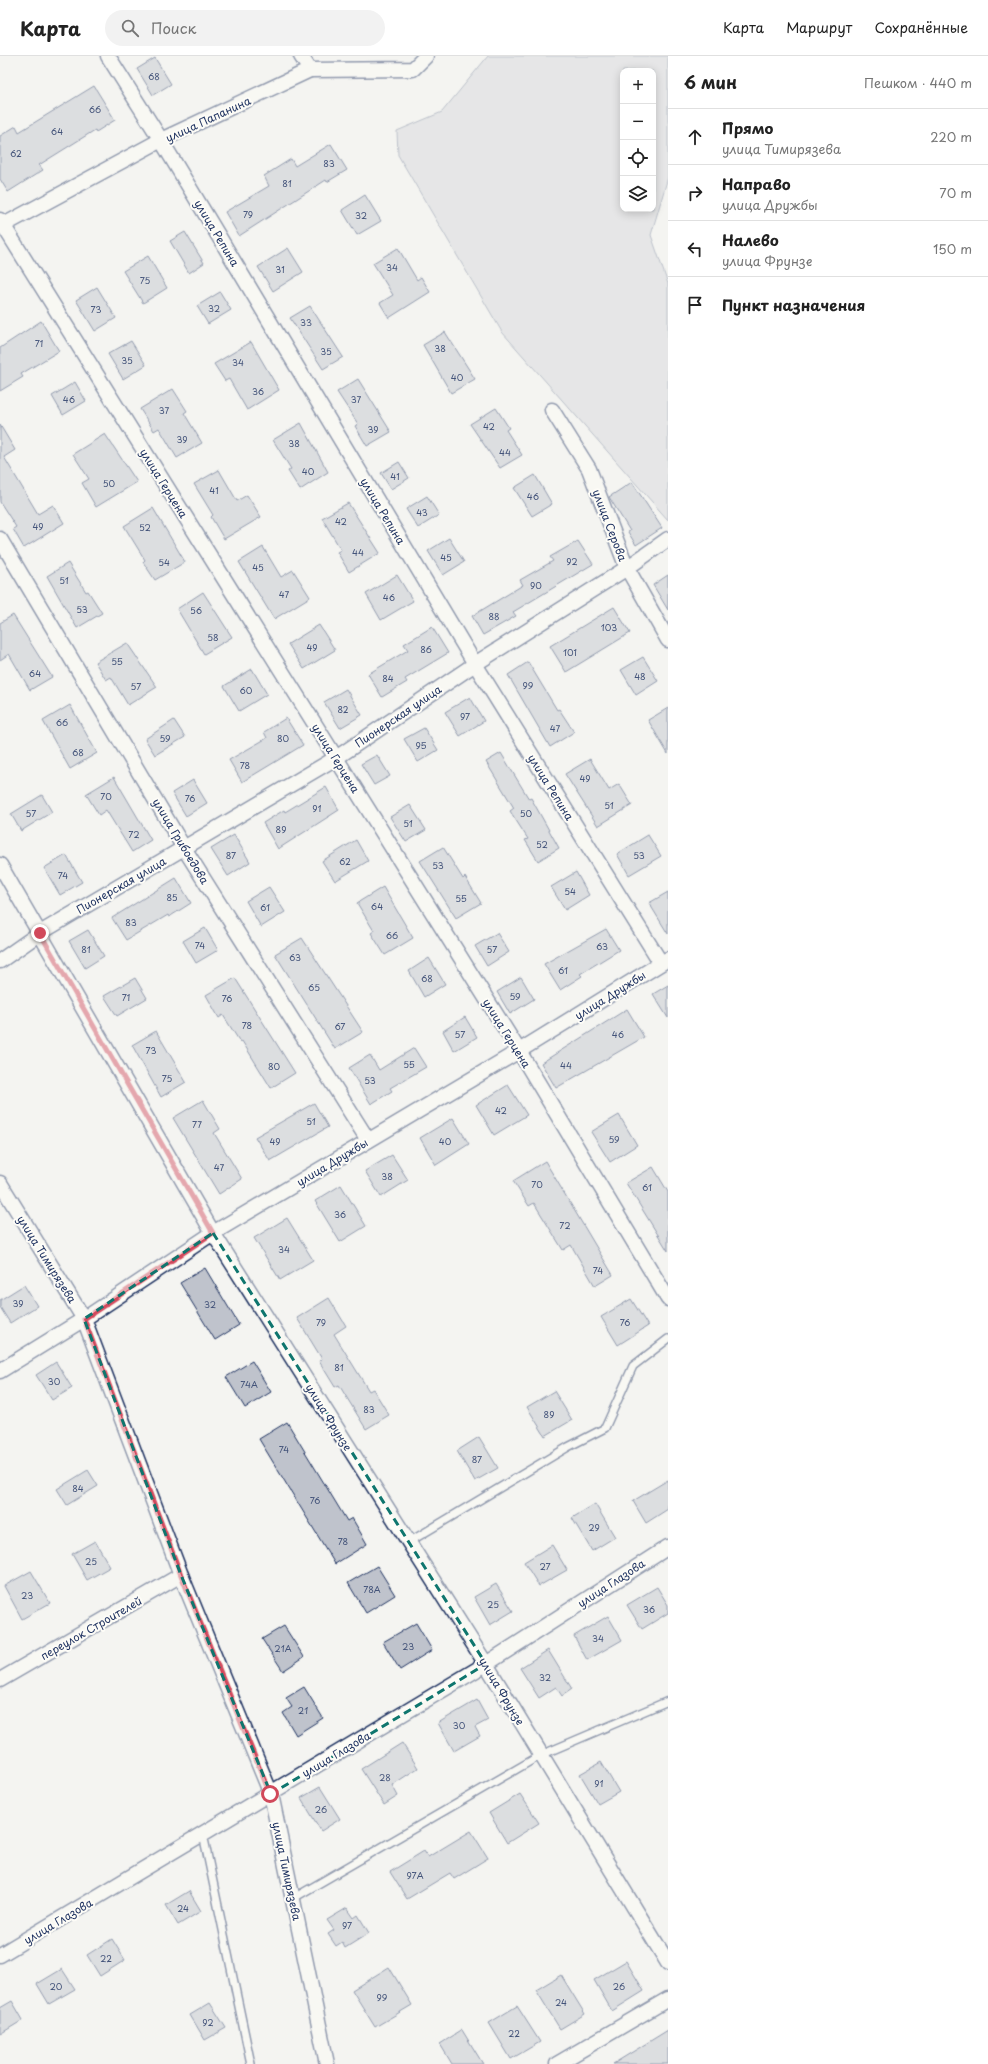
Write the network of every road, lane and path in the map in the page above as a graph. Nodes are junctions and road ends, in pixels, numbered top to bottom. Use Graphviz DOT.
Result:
graph roads {
  1 [pos="108,56"];
  2 [pos="301,56"];
  3 [pos="426,56"];
  4 [pos="310,70"];
  5 [pos="161,140"];
  6 [pos="1,224"];
  7 [pos="552,410"];
  8 [pos="0,539"];
  9 [pos="668,539"];
  10 [pos="627,568"];
  11 [pos="668,640"];
  12 [pos="475,664"];
  13 [pos="336,758"];
  14 [pos="184,848"];
  15 [pos="0,865"];
  16 [pos="40,933"];
  17 [pos="0,961"];
  18 [pos="664,961"];
  19 [pos="519,1051"];
  20 [pos="368,1140"];
  21 [pos="0,1183"];
  22 [pos="213,1233"];
  23 [pos="668,1299"];
  24 [pos="84,1319"];
  25 [pos="668,1339"];
  26 [pos="0,1371"];
  27 [pos="408,1542"];
  28 [pos="668,1547"];
  29 [pos="181,1575"];
  30 [pos="486,1664"];
  31 [pos="0,1680"];
  32 [pos="668,1701"];
  33 [pos="541,1754"];
  34 [pos="270,1794"];
  35 [pos="203,1834"];
  36 [pos="292,1899"];
  37 [pos="0,1955"];
  38 [pos="668,1963"];
  39 [pos="668,1999"];
  40 [pos="251,2064"];
  41 [pos="327,2064"];
  42 [pos="557,2064"];
  1 -- 5 [label="street, улица Репина"];
  2 -- 4 [label="street"];
  3 -- 4 [label="street, улица Папанина"];
  4 -- 5 [label="street, улица Папанина"];
  5 -- 6 [label="street, улица Папанина"];
  5 -- 12 [label="street, улица Репина"];
  6 -- 13 [label="street, улица Герцена"];
  7 -- 10 [label="street, улица Серова"];
  8 -- 14 [label="street, улица Грибоедова"];
  9 -- 10 [label="street, Пионерская улица"];
  10 -- 11 [label="street, улица Серова"];
  10 -- 12 [label="street, Пионерская улица"];
  12 -- 13 [label="street, Пионерская улица"];
  12 -- 18 [label="street, улица Репина"];
  13 -- 14 [label="street, Пионерская улица"];
  13 -- 19 [label="street, улица Герцена"];
  14 -- 16 [label="street, Пионерская улица"];
  14 -- 20 [label="street, улица Грибоедова"];
  15 -- 16 [label="street, улица Фрунзе"];
  16 -- 17 [label="street, Пионерская улица"];
  16 -- 22 [label="street, улица Фрунзе"];
  18 -- 19 [label="street, улица Дружбы"];
  19 -- 20 [label="street, улица Дружбы"];
  19 -- 23 [label="street, улица Герцена"];
  20 -- 22 [label="street, улица Дружбы"];
  21 -- 24 [label="street, улица Тимирязева"];
  22 -- 24 [label="street, улица Дружбы"];
  22 -- 27 [label="street, улица Фрунзе"];
  24 -- 26 [label="street, улица Дружбы"];
  24 -- 29 [label="street, улица Тимирязева"];
  25 -- 27 [label="lane"];
  27 -- 30 [label="street, улица Фрунзе"];
  28 -- 30 [label="street, улица Глазова"];
  29 -- 31 [label="street, переулок Строителей"];
  29 -- 34 [label="street, улица Тимирязева"];
  30 -- 33 [label="street, улица Фрунзе"];
  30 -- 34 [label="street, улица Глазова"];
  32 -- 33 [label="lane"];
  33 -- 36 [label="lane"];
  33 -- 38 [label="street, улица Фрунзе"];
  34 -- 35 [label="street, улица Глазова"];
  34 -- 36 [label="street, улица Тимирязева"];
  35 -- 37 [label="street, улица Глазова"];
  35 -- 40 [label="lane"];
  36 -- 41 [label="street, улица Тимирязева"];
  39 -- 42 [label="street"];
}
